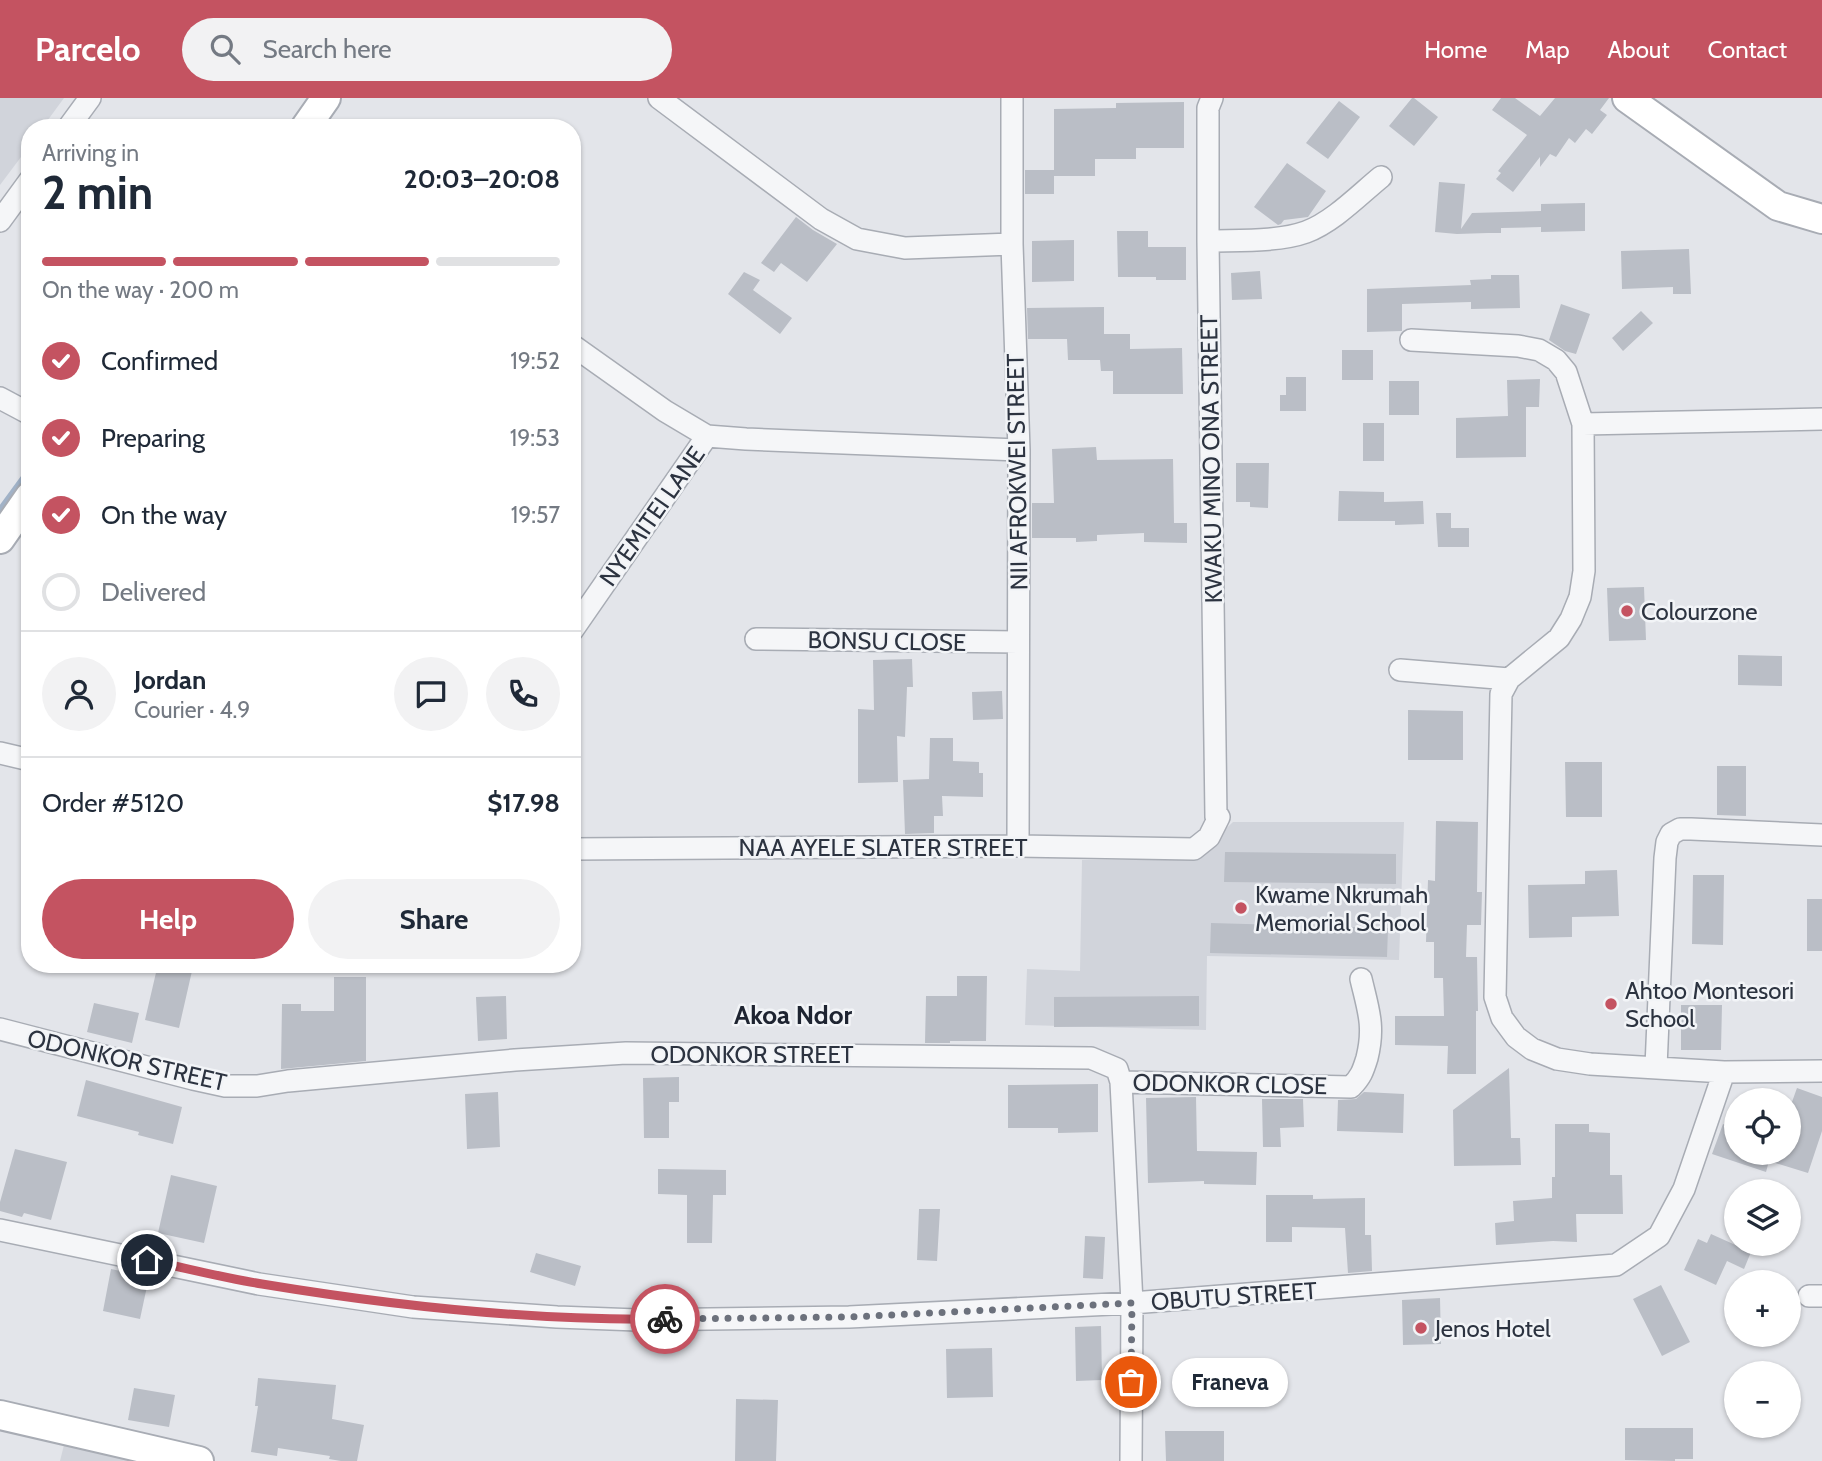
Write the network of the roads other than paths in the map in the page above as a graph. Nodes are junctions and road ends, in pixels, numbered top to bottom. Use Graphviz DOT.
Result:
graph roads {
  1 [pos="90,98"];
  2 [pos="326,98"];
  3 [pos="659,98"];
  4 [pos="1012,98"];
  5 [pos="1212,98"];
  6 [pos="1628,98"];
  7 [pos="75,119"];
  8 [pos="311,119"];
  9 [pos="1381,177"];
  10 [pos="21,192"];
  11 [pos="1822,219"];
  12 [pos="0,221"];
  13 [pos="1209,242"];
  14 [pos="1012,244"];
  15 [pos="1412,340"];
  16 [pos="581,351"];
  17 [pos="0,398"];
  18 [pos="21,409"];
  19 [pos="1822,419"];
  20 [pos="1583,424"];
  21 [pos="707,436"];
  22 [pos="1019,450"];
  23 [pos="21,509"];
  24 [pos="0,539"];
  25 [pos="581,618"];
  26 [pos="755,639"];
  27 [pos="1018,642"];
  28 [pos="1400,670"];
  29 [pos="1509,679"];
  30 [pos="0,753"];
  31 [pos="21,758"];
  32 [pos="1822,835"];
  33 [pos="1018,846"];
  34 [pos="581,849"];
  35 [pos="1194,849"];
  36 [pos="1361,979"];
  37 [pos="0,1029"];
  38 [pos="1656,1067"];
  39 [pos="1724,1072"];
  40 [pos="1822,1072"];
  41 [pos="1121,1082"];
  42 [pos="0,1230"];
  43 [pos="1132,1303"];
  44 [pos="0,1415"];
  45 [pos="198,1461"];
  46 [pos="1131,1461"];
  1 -- 7 [label="street"];
  2 -- 8 [label="street"];
  3 -- 14 [label="street"];
  4 -- 14 [label="street, NII AFROKWEI STREET"];
  5 -- 13 [label="street, KWAKU MINO ONA STREET"];
  6 -- 11 [label="street"];
  9 -- 13 [label="street"];
  10 -- 12 [label="street"];
  13 -- 35 [label="street, KWAKU MINO ONA STREET"];
  14 -- 22 [label="street, NII AFROKWEI STREET"];
  15 -- 20 [label="street"];
  16 -- 21 [label="street"];
  17 -- 18 [label="street"];
  19 -- 20 [label="street"];
  20 -- 29 [label="street"];
  21 -- 22 [label="street"];
  21 -- 25 [label="street, NYEMITEI LANE"];
  22 -- 27 [label="street, NII AFROKWEI STREET"];
  23 -- 24 [label="street"];
  26 -- 27 [label="street, BONSU CLOSE"];
  27 -- 33 [label="street, NII AFROKWEI STREET"];
  28 -- 29 [label="street"];
  29 -- 38 [label="street"];
  30 -- 31 [label="street"];
  32 -- 38 [label="street"];
  33 -- 34 [label="street, NAA AYELE SLATER STREET"];
  33 -- 35 [label="street, NAA AYELE SLATER STREET"];
  36 -- 41 [label="street, ODONKOR CLOSE"];
  37 -- 41 [label="street, ODONKOR STREET"];
  38 -- 39 [label="street"];
  39 -- 40 [label="street"];
  39 -- 43 [label="street, OBUTU STREET"];
  41 -- 43 [label="street"];
  42 -- 43 [label="street, OBUTU STREET"];
  43 -- 46 [label="street"];
  44 -- 45 [label="street"];
}
